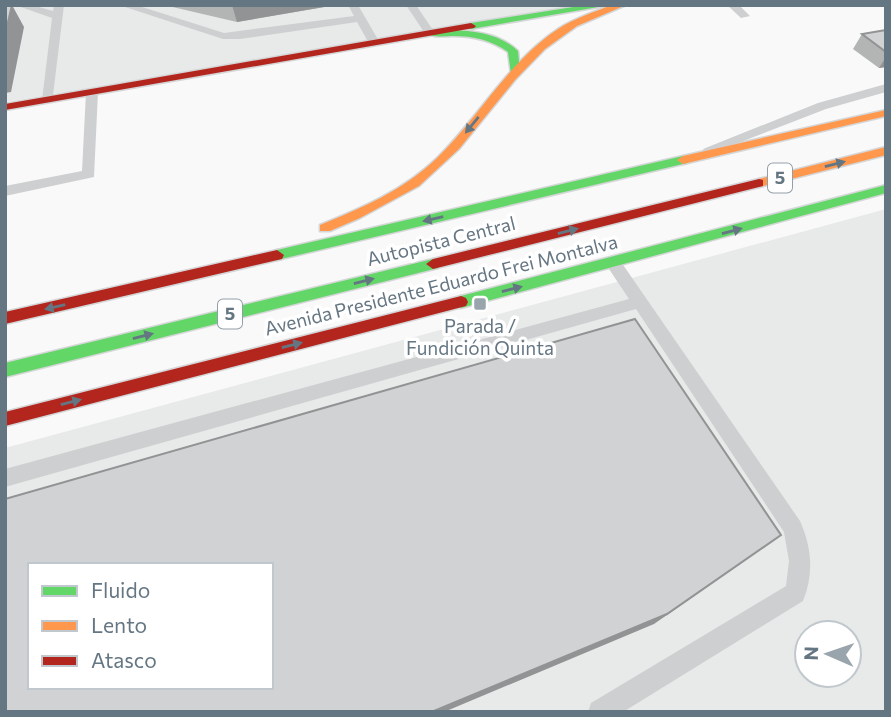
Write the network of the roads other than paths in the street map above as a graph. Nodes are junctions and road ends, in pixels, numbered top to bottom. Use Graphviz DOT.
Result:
graph roads {
  1 [pos="20,5"];
  2 [pos="124,5"];
  3 [pos="353,5"];
  4 [pos="411,5"];
  5 [pos="606,5"];
  6 [pos="622,5"];
  7 [pos="732,5"];
  8 [pos="58,11"];
  9 [pos="745,16"];
  10 [pos="360,18"];
  11 [pos="430,33"];
  12 [pos="374,43"];
  13 [pos="514,72"];
  14 [pos="882,89"];
  15 [pos="92,92"];
  16 [pos="48,100"];
  17 [pos="5,107"];
  18 [pos="886,113"];
  19 [pos="886,151"];
  20 [pos="677,162"];
  21 [pos="845,179"];
  22 [pos="886,189"];
  23 [pos="5,191"];
  24 [pos="674,205"];
  25 [pos="613,263"];
  26 [pos="194,276"];
  27 [pos="640,302"];
  28 [pos="5,318"];
  29 [pos="5,370"];
  30 [pos="5,419"];
  31 [pos="5,478"];
  32 [pos="600,712"];
  1 -- 8 [label="lane"];
  2 -- 10 [label="lane"];
  3 -- 10 [label="lane"];
  4 -- 11 [label="lane"];
  5 -- 11 [label="main road"];
  6 -- 13 [label="main road"];
  7 -- 9 [label="lane"];
  8 -- 16 [label="lane"];
  10 -- 12 [label="lane"];
  11 -- 12 [label="main road"];
  11 -- 13 [label="main road"];
  12 -- 15 [label="main road"];
  13 -- 26 [label="main road, one-way"];
  14 -- 20 [label="lane"];
  15 -- 16 [label="main road"];
  15 -- 23 [label="lane"];
  16 -- 17 [label="main road"];
  18 -- 20 [label="main road, Autopista Central / 5"];
  24 -- 19 [label="main road, Autopista Central / 5, one-way"];
  20 -- 26 [label="main road, Autopista Central / 5, one-way"];
  21 -- 24 [label="main road"];
  25 -- 22 [label="main road, Avenida Presidente Eduardo Frei Montalva, one-way"];
  29 -- 24 [label="main road, Autopista Central / 5, one-way"];
  25 -- 27 [label="lane"];
  30 -- 25 [label="main road, Avenida Presidente Eduardo Frei Montalva, one-way"];
  26 -- 28 [label="main road, Autopista Central / 5, one-way"];
  27 -- 31 [label="lane"];
  27 -- 32 [label="lane"];
}
